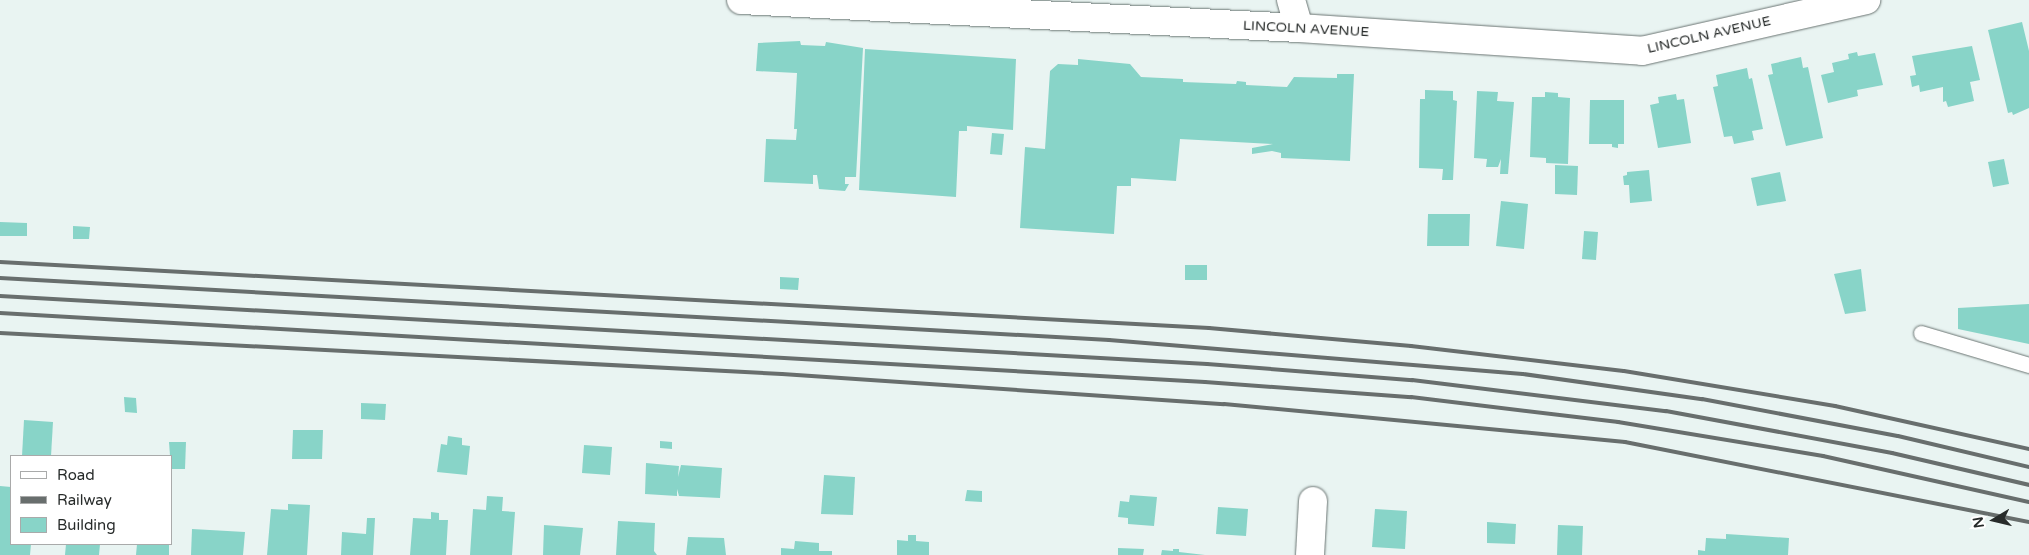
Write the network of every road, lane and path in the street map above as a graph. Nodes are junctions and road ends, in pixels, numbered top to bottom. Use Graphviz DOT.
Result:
graph roads {
  1 [pos="741,0"];
  2 [pos="1291,0"];
  3 [pos="1866,0"];
  4 [pos="925,5"];
  5 [pos="1299,28"];
  6 [pos="1921,333"];
  7 [pos="2029,365"];
  8 [pos="1313,501"];
  9 [pos="1310,555"];
  1 -- 4 [label="street, LINCOLN AVENUE"];
  2 -- 5 [label="street"];
  3 -- 5 [label="street, LINCOLN AVENUE"];
  4 -- 5 [label="street, LINCOLN AVENUE"];
  6 -- 7 [label="lane"];
  8 -- 9 [label="street"];
}
